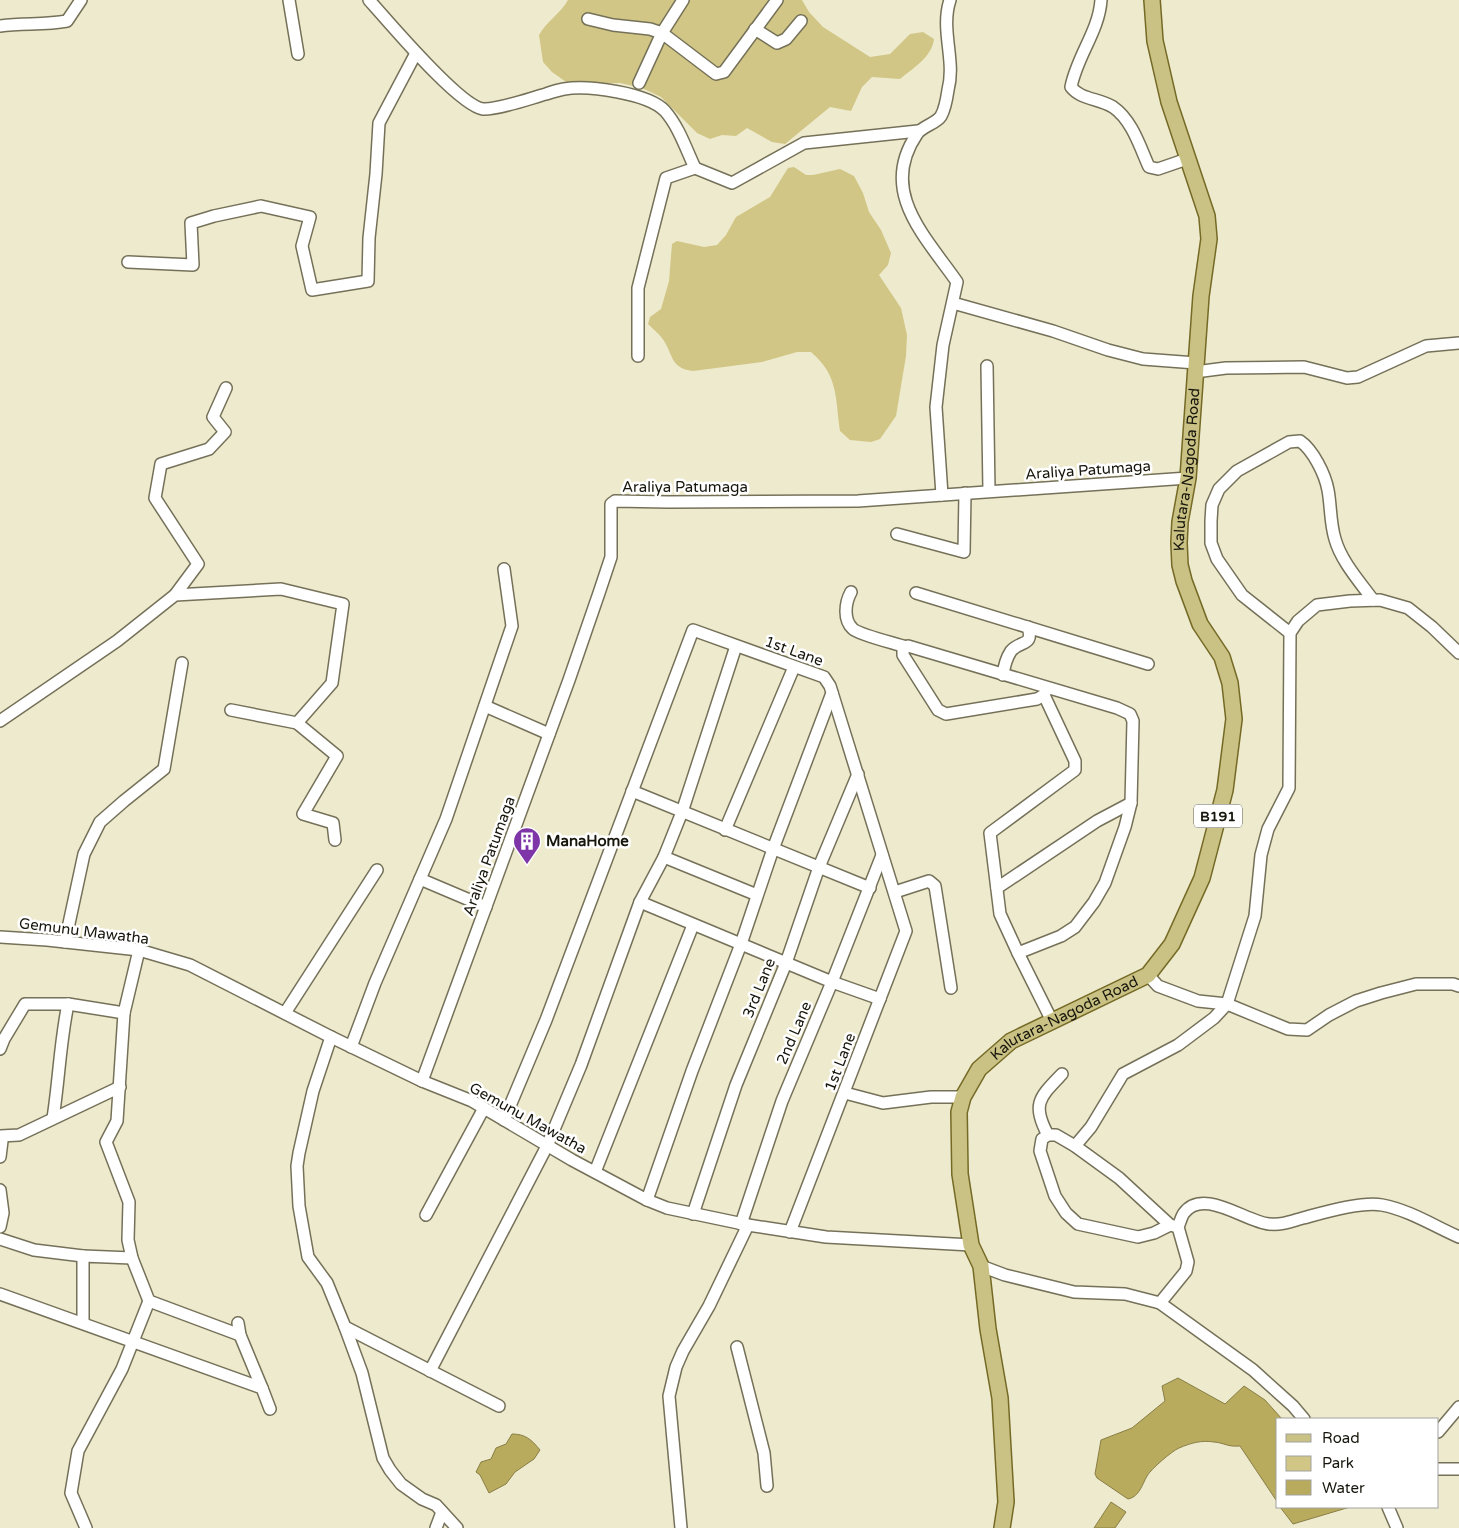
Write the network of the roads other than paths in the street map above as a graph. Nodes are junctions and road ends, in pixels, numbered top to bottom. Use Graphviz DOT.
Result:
graph roads {
  1 [pos="81,0"];
  2 [pos="289,0"];
  3 [pos="369,0"];
  4 [pos="683,0"];
  5 [pos="777,0"];
  6 [pos="950,0"];
  7 [pos="1101,0"];
  8 [pos="1152,0"];
  9 [pos="588,19"];
  10 [pos="801,22"];
  11 [pos="0,26"];
  12 [pos="755,29"];
  13 [pos="662,33"];
  14 [pos="416,53"];
  15 [pos="298,54"];
  16 [pos="639,83"];
  17 [pos="918,131"];
  18 [pos="1187,159"];
  19 [pos="695,168"];
  20 [pos="128,262"];
  21 [pos="953,303"];
  22 [pos="1459,343"];
  23 [pos="638,356"];
  24 [pos="987,366"];
  25 [pos="1195,368"];
  26 [pos="226,388"];
  27 [pos="1188,478"];
  28 [pos="989,492"];
  29 [pos="965,493"];
  30 [pos="942,494"];
  31 [pos="897,534"];
  32 [pos="504,569"];
  33 [pos="851,592"];
  34 [pos="916,593"];
  35 [pos="175,595"];
  36 [pos="1374,600"];
  37 [pos="1028,627"];
  38 [pos="1290,632"];
  39 [pos="736,646"];
  40 [pos="906,646"];
  41 [pos="1459,653"];
  42 [pos="182,663"];
  43 [pos="1148,664"];
  44 [pos="794,667"];
  45 [pos="1003,675"];
  46 [pos="1046,692"];
  47 [pos="832,693"];
  48 [pos="484,706"];
  49 [pos="231,710"];
  50 [pos="0,721"];
  51 [pos="298,723"];
  52 [pos="549,734"];
  53 [pos="858,774"];
  54 [pos="632,791"];
  55 [pos="1130,803"];
  56 [pos="682,812"];
  57 [pos="725,830"];
  58 [pos="335,840"];
  59 [pos="773,849"];
  60 [pos="882,855"];
  61 [pos="664,857"];
  62 [pos="819,867"];
  63 [pos="377,870"];
  64 [pos="420,879"];
  65 [pos="870,888"];
  66 [pos="996,888"];
  67 [pos="895,892"];
  68 [pos="758,895"];
  69 [pos="640,902"];
  70 [pos="486,907"];
  71 [pos="693,925"];
  72 [pos="0,937"];
  73 [pos="65,942"];
  74 [pos="741,944"];
  75 [pos="139,950"];
  76 [pos="1018,953"];
  77 [pos="786,963"];
  78 [pos="1148,975"];
  79 [pos="832,982"];
  80 [pos="1459,986"];
  81 [pos="951,988"];
  82 [pos="880,999"];
  83 [pos="68,1004"];
  84 [pos="1227,1004"];
  85 [pos="124,1013"];
  86 [pos="285,1013"];
  87 [pos="1052,1022"];
  88 [pos="331,1037"];
  89 [pos="351,1047"];
  90 [pos="0,1049"];
  91 [pos="1062,1074"];
  92 [pos="422,1080"];
  93 [pos="120,1087"];
  94 [pos="844,1092"];
  95 [pos="963,1097"];
  96 [pos="484,1108"];
  97 [pos="53,1118"];
  98 [pos="504,1120"];
  99 [pos="1048,1135"];
  100 [pos="0,1137"];
  101 [pos="547,1146"];
  102 [pos="1075,1146"];
  103 [pos="0,1157"];
  104 [pos="595,1172"];
  105 [pos="0,1190"];
  106 [pos="647,1200"];
  107 [pos="693,1214"];
  108 [pos="426,1215"];
  109 [pos="744,1224"];
  110 [pos="1174,1226"];
  111 [pos="0,1227"];
  112 [pos="790,1232"];
  113 [pos="1459,1237"];
  114 [pos="0,1239"];
  115 [pos="971,1245"];
  116 [pos="83,1256"];
  117 [pos="132,1258"];
  118 [pos="981,1266"];
  119 [pos="0,1294"];
  120 [pos="149,1301"];
  121 [pos="1160,1303"];
  122 [pos="83,1323"];
  123 [pos="238,1323"];
  124 [pos="345,1327"];
  125 [pos="240,1335"];
  126 [pos="134,1342"];
  127 [pos="737,1347"];
  128 [pos="430,1372"];
  129 [pos="262,1388"];
  130 [pos="499,1406"];
  131 [pos="1459,1407"];
  132 [pos="270,1409"];
  133 [pos="1303,1418"];
  134 [pos="1439,1431"];
  135 [pos="1439,1469"];
  136 [pos="1459,1470"];
  137 [pos="767,1486"];
  138 [pos="1388,1508"];
  139 [pos="442,1512"];
  140 [pos="86,1528"];
  141 [pos="436,1528"];
  142 [pos="457,1528"];
  143 [pos="681,1528"];
  144 [pos="1002,1528"];
  145 [pos="1397,1528"];
  1 -- 11 [label="street"];
  2 -- 15 [label="street"];
  3 -- 14 [label="street"];
  4 -- 13 [label="street"];
  5 -- 12 [label="street"];
  6 -- 17 [label="street"];
  7 -- 18 [label="street"];
  8 -- 18 [label="main road, Kalutara-Nagoda Road / B191"];
  9 -- 13 [label="street"];
  10 -- 12 [label="street"];
  12 -- 13 [label="street"];
  13 -- 16 [label="street"];
  14 -- 19 [label="street"];
  14 -- 20 [label="street"];
  17 -- 19 [label="street"];
  17 -- 21 [label="street"];
  18 -- 25 [label="main road, Kalutara-Nagoda Road / B191"];
  19 -- 23 [label="street"];
  21 -- 25 [label="street"];
  21 -- 30 [label="street"];
  22 -- 25 [label="street"];
  24 -- 28 [label="street"];
  25 -- 27 [label="main road, Kalutara-Nagoda Road / B191"];
  26 -- 35 [label="street"];
  27 -- 28 [label="street, Araliya Patumaga"];
  27 -- 78 [label="main road, Kalutara-Nagoda Road / B191"];
  28 -- 29 [label="street, Araliya Patumaga"];
  29 -- 30 [label="street, Araliya Patumaga"];
  29 -- 31 [label="street"];
  30 -- 52 [label="street, Araliya Patumaga"];
  32 -- 48 [label="street"];
  33 -- 40 [label="street"];
  34 -- 37 [label="street"];
  35 -- 50 [label="street"];
  35 -- 51 [label="street"];
  36 -- 38 [label="street"];
  36 -- 38 [label="street"];
  36 -- 41 [label="street"];
  37 -- 43 [label="street"];
  37 -- 45 [label="street"];
  38 -- 84 [label="street"];
  39 -- 44 [label="street, 1st Lane"];
  39 -- 54 [label="street, 1st Lane"];
  39 -- 56 [label="street"];
  40 -- 45 [label="street"];
  40 -- 46 [label="street"];
  42 -- 73 [label="street"];
  44 -- 47 [label="street, 1st Lane"];
  44 -- 57 [label="street"];
  45 -- 46 [label="street"];
  46 -- 55 [label="street"];
  46 -- 66 [label="street"];
  47 -- 53 [label="street, 1st Lane"];
  47 -- 59 [label="street"];
  48 -- 52 [label="street"];
  48 -- 64 [label="street"];
  49 -- 51 [label="street"];
  51 -- 58 [label="street"];
  52 -- 70 [label="street, Araliya Patumaga"];
  53 -- 60 [label="street, 1st Lane"];
  53 -- 62 [label="street, 3rd Lane"];
  54 -- 56 [label="street"];
  54 -- 98 [label="street, 1st Lane"];
  55 -- 66 [label="street"];
  55 -- 76 [label="street"];
  56 -- 57 [label="street"];
  56 -- 61 [label="street"];
  57 -- 59 [label="street"];
  59 -- 62 [label="street"];
  59 -- 68 [label="street"];
  60 -- 65 [label="street, 2nd Lane"];
  60 -- 67 [label="street, 1st Lane"];
  61 -- 68 [label="street"];
  61 -- 69 [label="street"];
  62 -- 65 [label="street"];
  62 -- 77 [label="street, 3rd Lane"];
  63 -- 86 [label="street"];
  64 -- 70 [label="street"];
  64 -- 89 [label="street"];
  65 -- 79 [label="street, 2nd Lane"];
  66 -- 76 [label="street"];
  67 -- 81 [label="street"];
  67 -- 82 [label="street, 1st Lane"];
  68 -- 74 [label="street"];
  69 -- 71 [label="street"];
  69 -- 101 [label="street"];
  70 -- 92 [label="street, Araliya Patumaga"];
  71 -- 74 [label="street"];
  71 -- 104 [label="street"];
  72 -- 73 [label="street, Gemunu Mawatha"];
  73 -- 75 [label="street, Gemunu Mawatha"];
  74 -- 77 [label="street"];
  74 -- 106 [label="street"];
  75 -- 85 [label="street"];
  75 -- 86 [label="street, Gemunu Mawatha"];
  76 -- 87 [label="street"];
  77 -- 79 [label="street"];
  77 -- 107 [label="street, 3rd Lane"];
  78 -- 84 [label="street"];
  78 -- 87 [label="main road, Kalutara-Nagoda Road / B191"];
  79 -- 82 [label="street"];
  79 -- 109 [label="street, 2nd Lane"];
  80 -- 84 [label="street"];
  82 -- 94 [label="street, 1st Lane"];
  83 -- 85 [label="street"];
  83 -- 90 [label="street"];
  83 -- 97 [label="street"];
  84 -- 102 [label="street"];
  85 -- 93 [label="street"];
  86 -- 88 [label="street, Gemunu Mawatha"];
  87 -- 95 [label="main road, Kalutara-Nagoda Road / B191"];
  88 -- 89 [label="street, Gemunu Mawatha"];
  88 -- 124 [label="street"];
  89 -- 92 [label="street, Gemunu Mawatha"];
  91 -- 99 [label="street"];
  92 -- 96 [label="street, Gemunu Mawatha"];
  93 -- 97 [label="street"];
  93 -- 117 [label="street"];
  94 -- 95 [label="street"];
  94 -- 112 [label="street, 1st Lane"];
  95 -- 115 [label="main road, Kalutara-Nagoda Road / B191"];
  96 -- 98 [label="street, Gemunu Mawatha"];
  96 -- 108 [label="street"];
  97 -- 100 [label="street"];
  98 -- 101 [label="street, Gemunu Mawatha"];
  99 -- 102 [label="street"];
  99 -- 110 [label="street"];
  100 -- 103 [label="street"];
  101 -- 104 [label="street, Gemunu Mawatha"];
  101 -- 128 [label="street"];
  102 -- 110 [label="street"];
  104 -- 106 [label="street, Gemunu Mawatha"];
  105 -- 111 [label="street"];
  106 -- 107 [label="street, Gemunu Mawatha"];
  107 -- 109 [label="street, Gemunu Mawatha"];
  109 -- 112 [label="street, Gemunu Mawatha"];
  109 -- 143 [label="street, 2nd Lane"];
  110 -- 113 [label="street"];
  110 -- 121 [label="street"];
  112 -- 115 [label="street, Gemunu Mawatha"];
  114 -- 116 [label="street"];
  115 -- 118 [label="main road, Kalutara-Nagoda Road / B191"];
  116 -- 117 [label="street"];
  116 -- 122 [label="street"];
  117 -- 120 [label="street"];
  118 -- 121 [label="street"];
  118 -- 144 [label="main road, Kalutara-Nagoda Road / B191"];
  119 -- 122 [label="street"];
  120 -- 125 [label="street"];
  120 -- 126 [label="street"];
  121 -- 133 [label="street"];
  122 -- 126 [label="street"];
  123 -- 125 [label="street"];
  124 -- 128 [label="street"];
  124 -- 139 [label="street"];
  125 -- 129 [label="street"];
  126 -- 129 [label="street"];
  126 -- 140 [label="street"];
  127 -- 137 [label="street"];
  128 -- 130 [label="street"];
  129 -- 132 [label="street"];
  131 -- 134 [label="street"];
  135 -- 136 [label="street"];
  138 -- 145 [label="street"];
  139 -- 141 [label="street"];
  139 -- 142 [label="street"];
}
